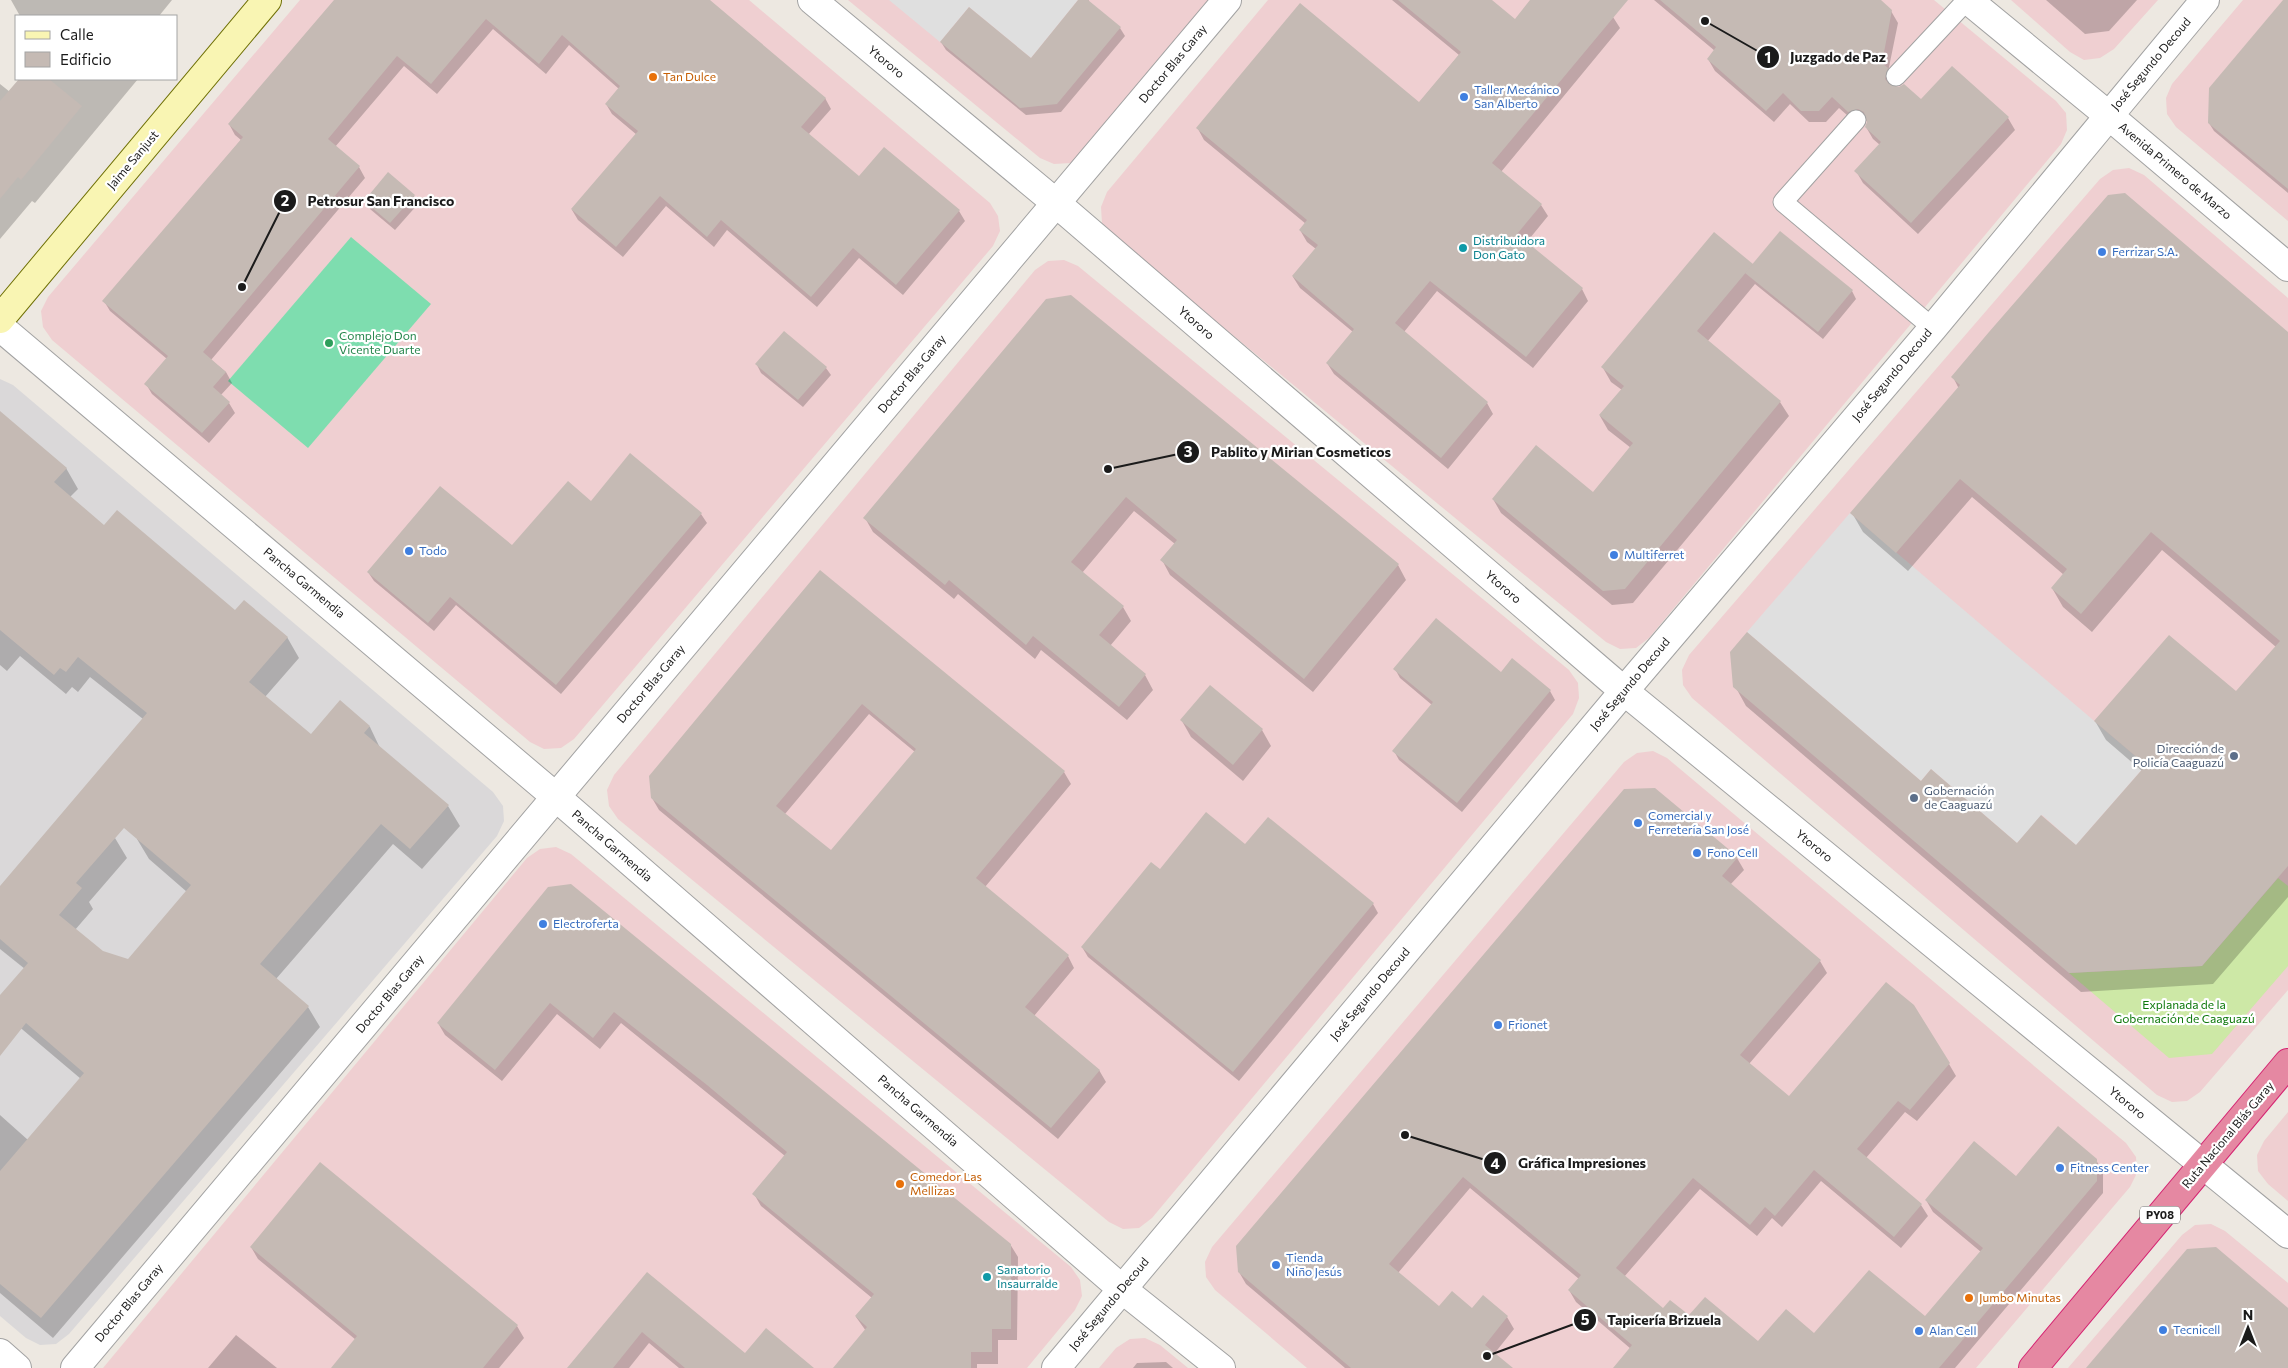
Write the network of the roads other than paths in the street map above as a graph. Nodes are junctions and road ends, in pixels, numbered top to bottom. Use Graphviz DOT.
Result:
graph roads {
  1 [pos="267,0"];
  2 [pos="812,0"];
  3 [pos="1227,0"];
  4 [pos="1967,0"];
  5 [pos="2204,0"];
  6 [pos="1896,76"];
  7 [pos="2108,115"];
  8 [pos="1856,120"];
  9 [pos="1056,203"];
  10 [pos="2288,267"];
  11 [pos="0,319"];
  12 [pos="0,326"];
  13 [pos="1933,328"];
  14 [pos="1624,691"];
  15 [pos="556,797"];
  16 [pos="2288,1063"];
  17 [pos="2202,1165"];
  18 [pos="2288,1234"];
  19 [pos="1122,1289"];
  20 [pos="0,1353"];
  21 [pos="17,1368"];
  22 [pos="75,1368"];
  23 [pos="1056,1368"];
  24 [pos="1221,1368"];
  25 [pos="2033,1368"];
  1 -- 11 [label="main road, Jaime Sanjust"];
  2 -- 9 [label="street, Ytororo"];
  3 -- 9 [label="street, Doctor Blas Garay"];
  4 -- 6 [label="lane"];
  4 -- 7 [label="street, Avenida Primero de Marzo"];
  5 -- 7 [label="street, José Segundo Decoud"];
  7 -- 10 [label="street, Avenida Primero de Marzo"];
  7 -- 13 [label="street, José Segundo Decoud"];
  8 -- 13 [label="lane"];
  9 -- 14 [label="street, Ytororo"];
  9 -- 15 [label="street, Doctor Blas Garay"];
  12 -- 15 [label="street, Pancha Garmendia"];
  13 -- 14 [label="street, José Segundo Decoud"];
  14 -- 17 [label="street, Ytororo"];
  14 -- 19 [label="street, José Segundo Decoud"];
  15 -- 19 [label="street, Pancha Garmendia"];
  15 -- 22 [label="street, Doctor Blas Garay"];
  16 -- 17 [label="highway, Ruta Nacional Blás Garay / PY08"];
  17 -- 18 [label="street, Ytororo"];
  17 -- 25 [label="highway, Ruta Nacional Blás Garay / PY08"];
  19 -- 23 [label="street, José Segundo Decoud"];
  19 -- 24 [label="street, Pancha Garmendia"];
  20 -- 21 [label="street"];
}
